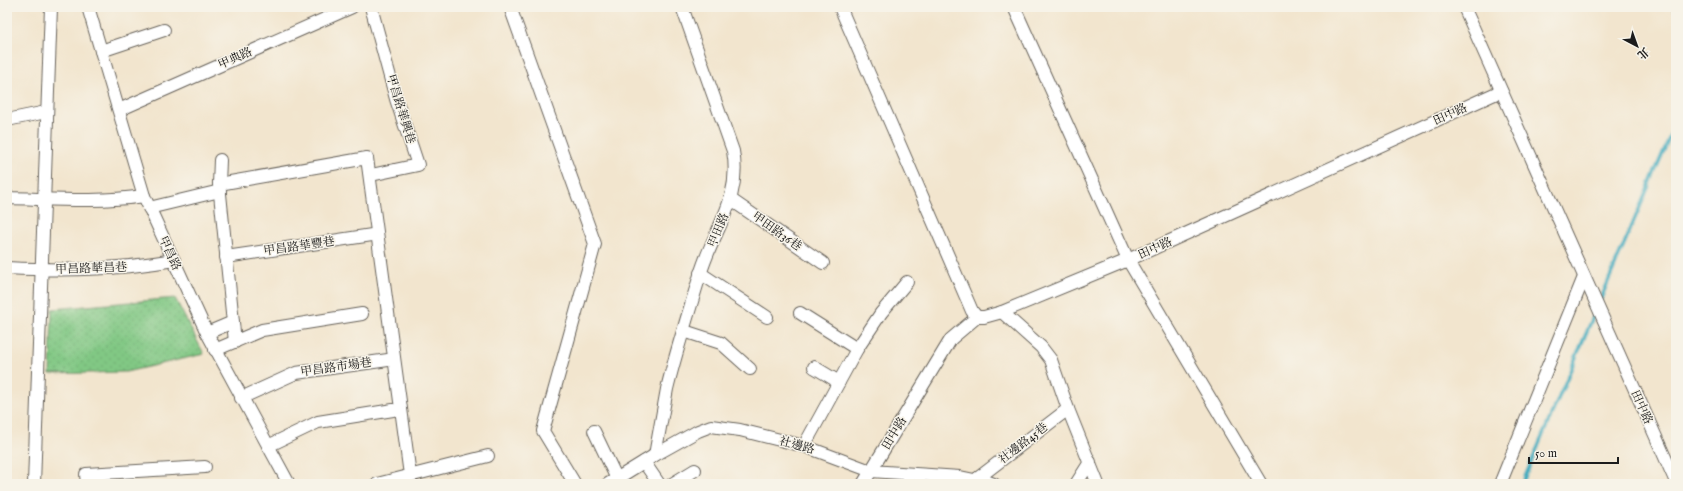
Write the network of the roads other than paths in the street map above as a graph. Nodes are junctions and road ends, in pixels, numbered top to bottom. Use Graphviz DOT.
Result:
graph roads {
  1 [pos="51,7"];
  2 [pos="88,7"];
  3 [pos="352,7"];
  4 [pos="371,7"];
  5 [pos="510,7"];
  6 [pos="682,7"];
  7 [pos="840,7"];
  8 [pos="1014,7"];
  9 [pos="1464,7"];
  10 [pos="164,30"];
  11 [pos="101,51"];
  12 [pos="1501,91"];
  13 [pos="119,110"];
  14 [pos="46,112"];
  15 [pos="7,120"];
  16 [pos="220,160"];
  17 [pos="371,175"];
  18 [pos="219,187"];
  19 [pos="144,196"];
  20 [pos="7,198"];
  21 [pos="43,199"];
  22 [pos="730,199"];
  23 [pos="149,208"];
  24 [pos="372,235"];
  25 [pos="226,257"];
  26 [pos="174,260"];
  27 [pos="1128,260"];
  28 [pos="823,263"];
  29 [pos="7,268"];
  30 [pos="42,270"];
  31 [pos="700,272"];
  32 [pos="1584,277"];
  33 [pos="907,282"];
  34 [pos="1002,312"];
  35 [pos="800,313"];
  36 [pos="362,314"];
  37 [pos="767,317"];
  38 [pos="977,317"];
  39 [pos="233,322"];
  40 [pos="684,331"];
  41 [pos="207,333"];
  42 [pos="235,342"];
  43 [pos="857,349"];
  44 [pos="215,350"];
  45 [pos="388,360"];
  46 [pos="814,368"];
  47 [pos="750,369"];
  48 [pos="839,382"];
  49 [pos="241,398"];
  50 [pos="1068,408"];
  51 [pos="392,410"];
  52 [pos="594,431"];
  53 [pos="268,446"];
  54 [pos="804,446"];
  55 [pos="655,455"];
  56 [pos="488,456"];
  57 [pos="644,462"];
  58 [pos="1090,462"];
  59 [pos="205,467"];
  60 [pos="695,470"];
  61 [pos="871,471"];
  62 [pos="410,475"];
  63 [pos="978,478"];
  64 [pos="612,481"];
  65 [pos="1676,482"];
  66 [pos="34,484"];
  67 [pos="87,484"];
  68 [pos="289,484"];
  69 [pos="377,484"];
  70 [pos="575,484"];
  71 [pos="659,484"];
  72 [pos="672,484"];
  73 [pos="863,484"];
  74 [pos="994,484"];
  75 [pos="1076,484"];
  76 [pos="1098,484"];
  77 [pos="1260,484"];
  78 [pos="1500,484"];
  1 -- 14 [label="street"];
  2 -- 11 [label="street, 甲昌路"];
  3 -- 13 [label="street, 甲典路"];
  4 -- 17 [label="street, 甲昌路華興巷"];
  5 -- 70 [label="street"];
  6 -- 22 [label="street, 甲田路"];
  7 -- 38 [label="street"];
  8 -- 27 [label="street"];
  9 -- 12 [label="street"];
  10 -- 11 [label="street"];
  11 -- 13 [label="street, 甲昌路"];
  12 -- 27 [label="street, 田中路"];
  12 -- 32 [label="street"];
  13 -- 19 [label="street, 甲昌路"];
  14 -- 15 [label="street"];
  14 -- 21 [label="street"];
  16 -- 18 [label="street"];
  17 -- 18 [label="street"];
  17 -- 62 [label="street"];
  18 -- 23 [label="street"];
  18 -- 25 [label="street"];
  19 -- 21 [label="street"];
  19 -- 23 [label="street, 甲昌路"];
  20 -- 21 [label="street"];
  21 -- 30 [label="street"];
  22 -- 28 [label="street, 甲田路36巷"];
  22 -- 31 [label="street, 甲田路"];
  23 -- 26 [label="street, 甲昌路"];
  24 -- 25 [label="street, 甲昌路華豐巷"];
  25 -- 39 [label="street"];
  26 -- 30 [label="street, 甲昌路華昌巷"];
  26 -- 41 [label="street, 甲昌路"];
  27 -- 34 [label="street, 田中路"];
  27 -- 77 [label="street"];
  29 -- 30 [label="street, 甲昌路華昌巷"];
  30 -- 66 [label="street"];
  31 -- 37 [label="street"];
  31 -- 40 [label="street, 甲田路"];
  32 -- 65 [label="street, 田中路"];
  32 -- 78 [label="street"];
  33 -- 43 [label="street"];
  34 -- 38 [label="street, 田中路"];
  34 -- 50 [label="street"];
  35 -- 43 [label="street"];
  36 -- 42 [label="street"];
  38 -- 61 [label="street, 田中路"];
  39 -- 41 [label="street"];
  39 -- 42 [label="street"];
  40 -- 47 [label="street"];
  40 -- 55 [label="street, 甲田路"];
  41 -- 44 [label="street, 甲昌路"];
  42 -- 44 [label="street"];
  43 -- 48 [label="street"];
  44 -- 49 [label="street, 甲昌路"];
  45 -- 49 [label="street, 甲昌路市場巷"];
  46 -- 48 [label="street"];
  48 -- 54 [label="street"];
  49 -- 53 [label="street, 甲昌路"];
  50 -- 58 [label="street"];
  50 -- 63 [label="street, 社邊路45巷"];
  51 -- 53 [label="street"];
  52 -- 64 [label="street"];
  53 -- 68 [label="street, 甲昌路"];
  54 -- 55 [label="street, 社邊路"];
  54 -- 61 [label="street, 社邊路"];
  55 -- 57 [label="street, 社邊路"];
  56 -- 62 [label="street"];
  57 -- 64 [label="street, 社邊路"];
  57 -- 71 [label="street"];
  58 -- 75 [label="street"];
  58 -- 76 [label="street"];
  59 -- 67 [label="street"];
  60 -- 72 [label="street"];
  61 -- 63 [label="street, 社邊路"];
  61 -- 73 [label="street, 田中路"];
  62 -- 69 [label="street"];
  63 -- 74 [label="street, 社邊路"];
}
